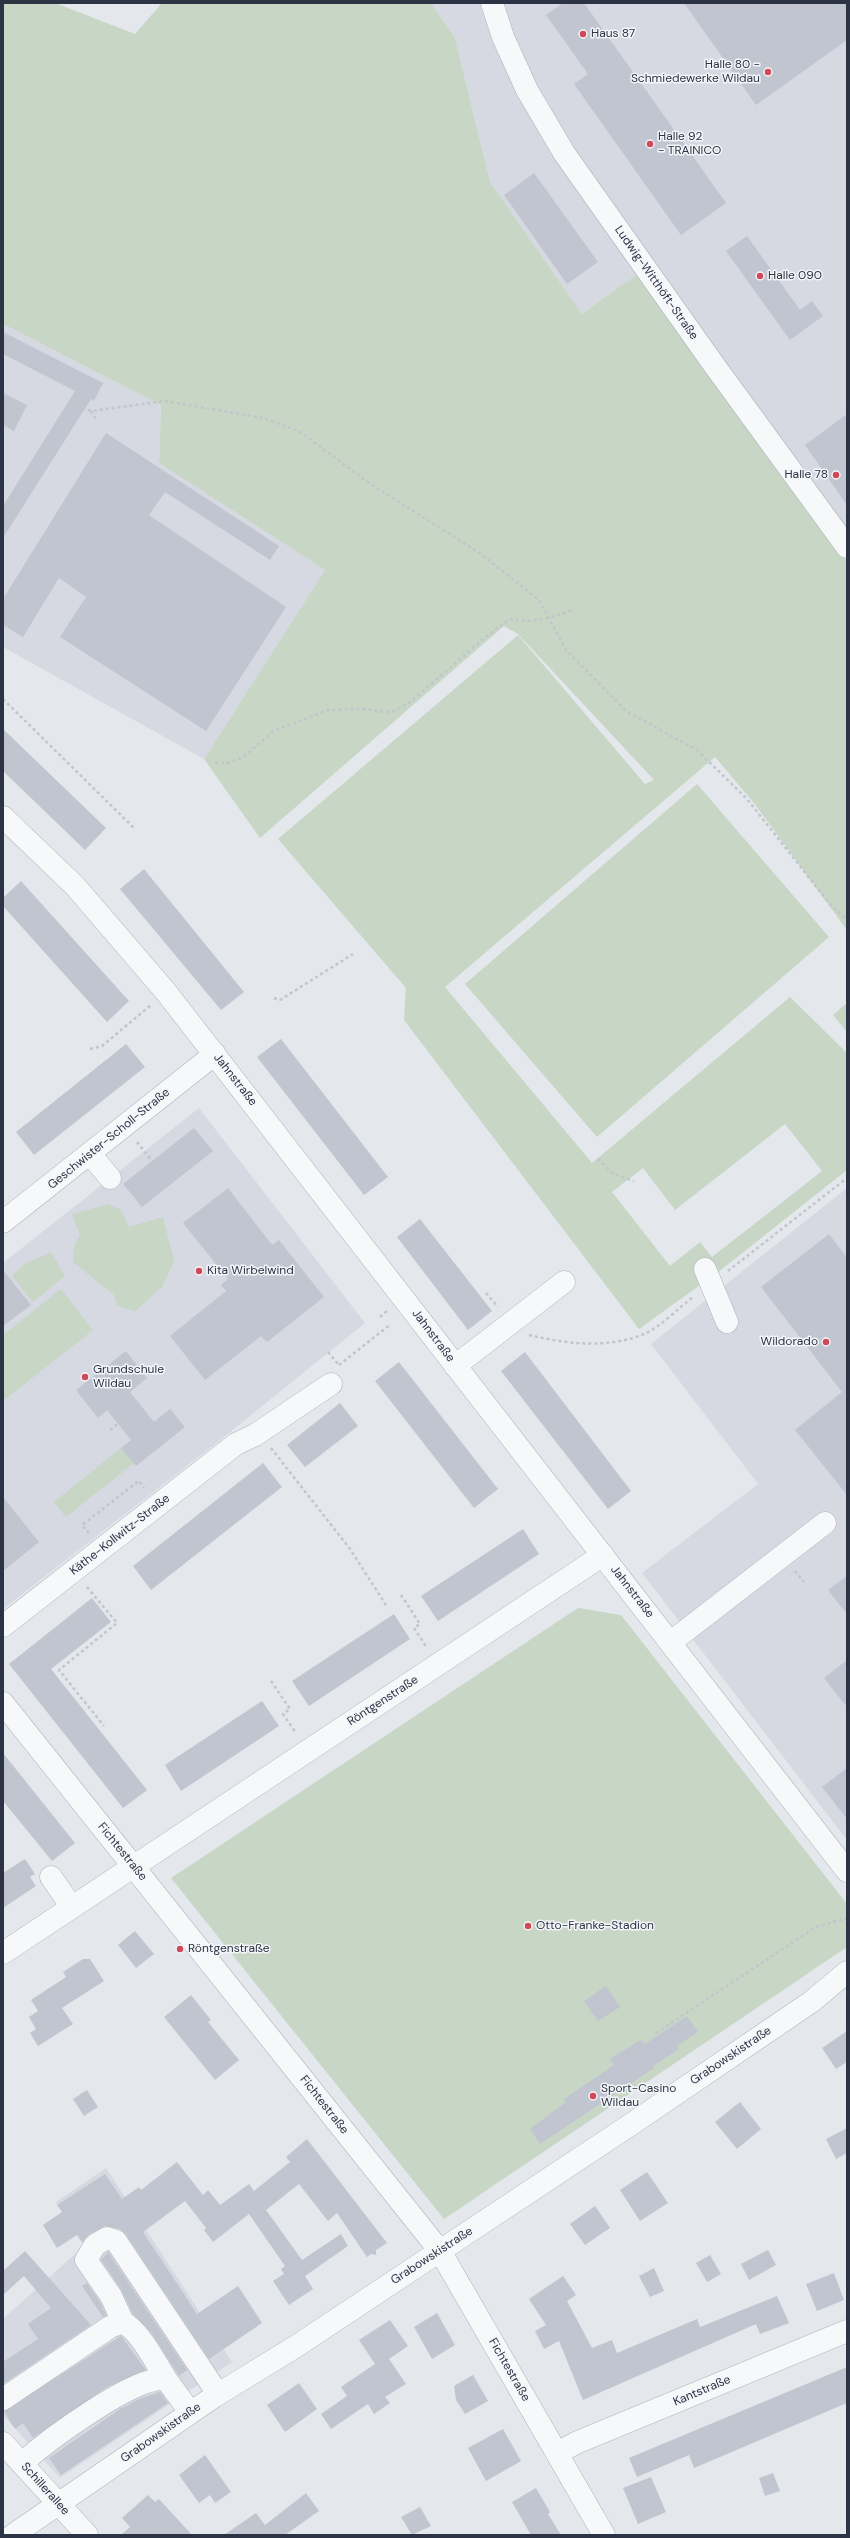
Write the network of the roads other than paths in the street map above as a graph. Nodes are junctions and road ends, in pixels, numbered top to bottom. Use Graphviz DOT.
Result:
graph roads {
  1 [pos="492,3"];
  2 [pos="847,547"];
  3 [pos="3,817"];
  4 [pos="215,1054"];
  5 [pos="90,1154"];
  6 [pos="110,1178"];
  7 [pos="3,1222"];
  8 [pos="709,1276"];
  9 [pos="564,1282"];
  10 [pos="727,1322"];
  11 [pos="455,1366"];
  12 [pos="335,1374"];
  13 [pos="825,1522"];
  14 [pos="603,1555"];
  15 [pos="3,1626"];
  16 [pos="671,1642"];
  17 [pos="3,1703"];
  18 [pos="133,1867"];
  19 [pos="847,1871"];
  20 [pos="51,1876"];
  21 [pos="72,1907"];
  22 [pos="3,1953"];
  23 [pos="847,1972"];
  24 [pos="440,2251"];
  25 [pos="123,2322"];
  26 [pos="847,2330"];
  27 [pos="166,2379"];
  28 [pos="218,2394"];
  29 [pos="3,2399"];
  30 [pos="190,2412"];
  31 [pos="3,2442"];
  32 [pos="557,2453"];
  33 [pos="22,2463"];
  34 [pos="59,2504"];
  35 [pos="13,2535"];
  36 [pos="87,2535"];
  37 [pos="604,2535"];
  1 -- 2 [label="street, Ludwig-Witthöft-Straße"];
  3 -- 4 [label="street, Jahnstraße"];
  4 -- 5 [label="street, Geschwister-Scholl-Straße"];
  4 -- 11 [label="street, Jahnstraße"];
  5 -- 6 [label="street"];
  5 -- 7 [label="street, Geschwister-Scholl-Straße"];
  8 -- 10 [label="street"];
  9 -- 11 [label="street"];
  11 -- 14 [label="street, Jahnstraße"];
  12 -- 15 [label="street, Käthe-Kollwitz-Straße"];
  13 -- 16 [label="street"];
  14 -- 16 [label="street, Jahnstraße"];
  14 -- 18 [label="street, Röntgenstraße"];
  16 -- 19 [label="street, Jahnstraße"];
  17 -- 18 [label="street, Fichtestraße"];
  18 -- 21 [label="street, Röntgenstraße"];
  18 -- 24 [label="street, Fichtestraße"];
  20 -- 21 [label="street"];
  21 -- 22 [label="street, Röntgenstraße"];
  23 -- 24 [label="street, Grabowskistraße"];
  24 -- 28 [label="street, Grabowskistraße"];
  24 -- 32 [label="street, Fichtestraße"];
  25 -- 27 [label="street"];
  25 -- 28 [label="street"];
  25 -- 29 [label="street"];
  26 -- 32 [label="street, Kantstraße"];
  27 -- 30 [label="street"];
  27 -- 33 [label="street"];
  28 -- 30 [label="street, Grabowskistraße"];
  30 -- 34 [label="street, Grabowskistraße"];
  31 -- 33 [label="street, Schillerallee"];
  32 -- 37 [label="street, Fichtestraße"];
  33 -- 34 [label="street, Schillerallee"];
  34 -- 35 [label="street, Grabowskistraße"];
  34 -- 36 [label="street, Schillerallee"];
}
